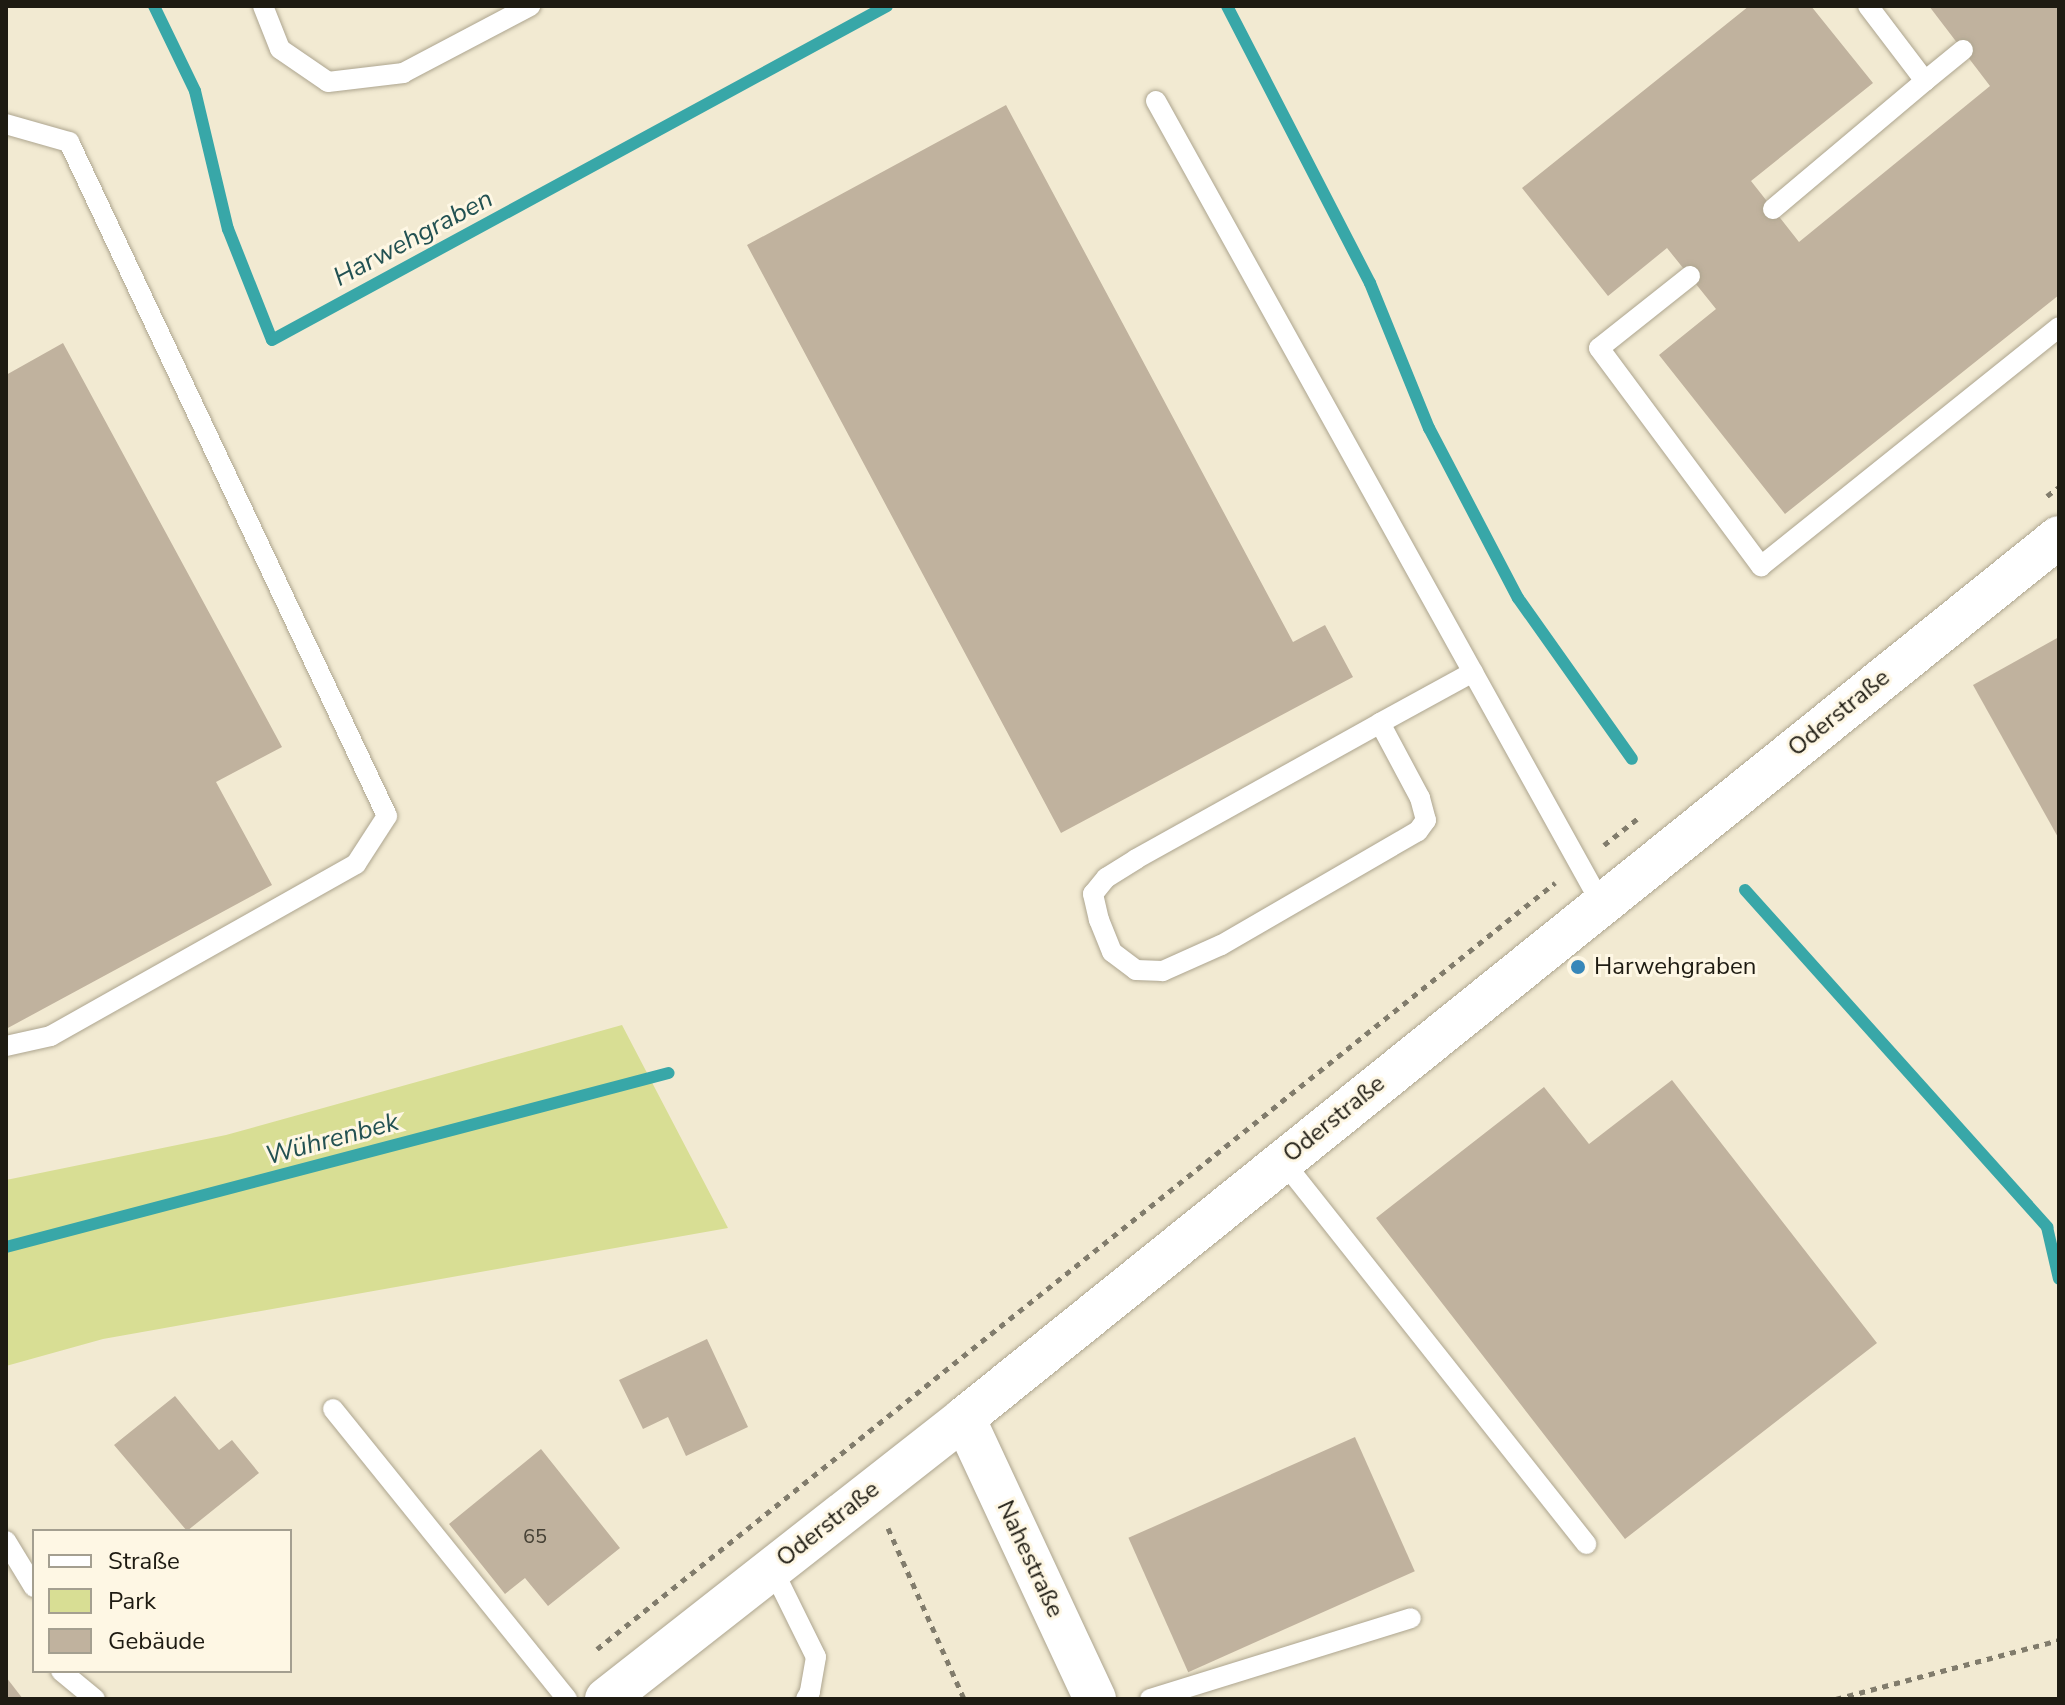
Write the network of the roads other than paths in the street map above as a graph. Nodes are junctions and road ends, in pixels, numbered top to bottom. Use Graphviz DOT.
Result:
graph roads {
  1 [pos="263,6"];
  2 [pos="530,6"];
  3 [pos="1868,6"];
  4 [pos="1963,50"];
  5 [pos="1925,81"];
  6 [pos="1156,101"];
  7 [pos="6,124"];
  8 [pos="1773,209"];
  9 [pos="1690,276"];
  10 [pos="2059,327"];
  11 [pos="2047,522"];
  12 [pos="1473,672"];
  13 [pos="1380,723"];
  14 [pos="1601,903"];
  15 [pos="6,1046"];
  16 [pos="1282,1160"];
  17 [pos="333,1409"];
  18 [pos="964,1418"];
  19 [pos="6,1541"];
  20 [pos="1586,1544"];
  21 [pos="772,1568"];
  22 [pos="32,1584"];
  23 [pos="1411,1618"];
  24 [pos="63,1673"];
  25 [pos="561,1691"];
  26 [pos="95,1699"];
  27 [pos="606,1699"];
  28 [pos="806,1699"];
  29 [pos="1095,1699"];
  30 [pos="1150,1699"];
  1 -- 2 [label="lane"];
  3 -- 5 [label="lane"];
  4 -- 5 [label="lane"];
  5 -- 8 [label="lane"];
  6 -- 12 [label="lane"];
  7 -- 15 [label="lane"];
  9 -- 10 [label="lane"];
  11 -- 14 [label="street, Oderstraße"];
  12 -- 13 [label="lane"];
  12 -- 14 [label="lane"];
  13 -- 13 [label="lane"];
  14 -- 16 [label="street, Oderstraße"];
  16 -- 18 [label="street, Oderstraße"];
  16 -- 20 [label="lane"];
  17 -- 25 [label="lane"];
  18 -- 21 [label="street, Oderstraße"];
  18 -- 29 [label="street, Nahestraße"];
  19 -- 22 [label="lane"];
  21 -- 27 [label="street, Oderstraße"];
  21 -- 28 [label="lane"];
  23 -- 30 [label="lane"];
  24 -- 26 [label="lane"];
}
